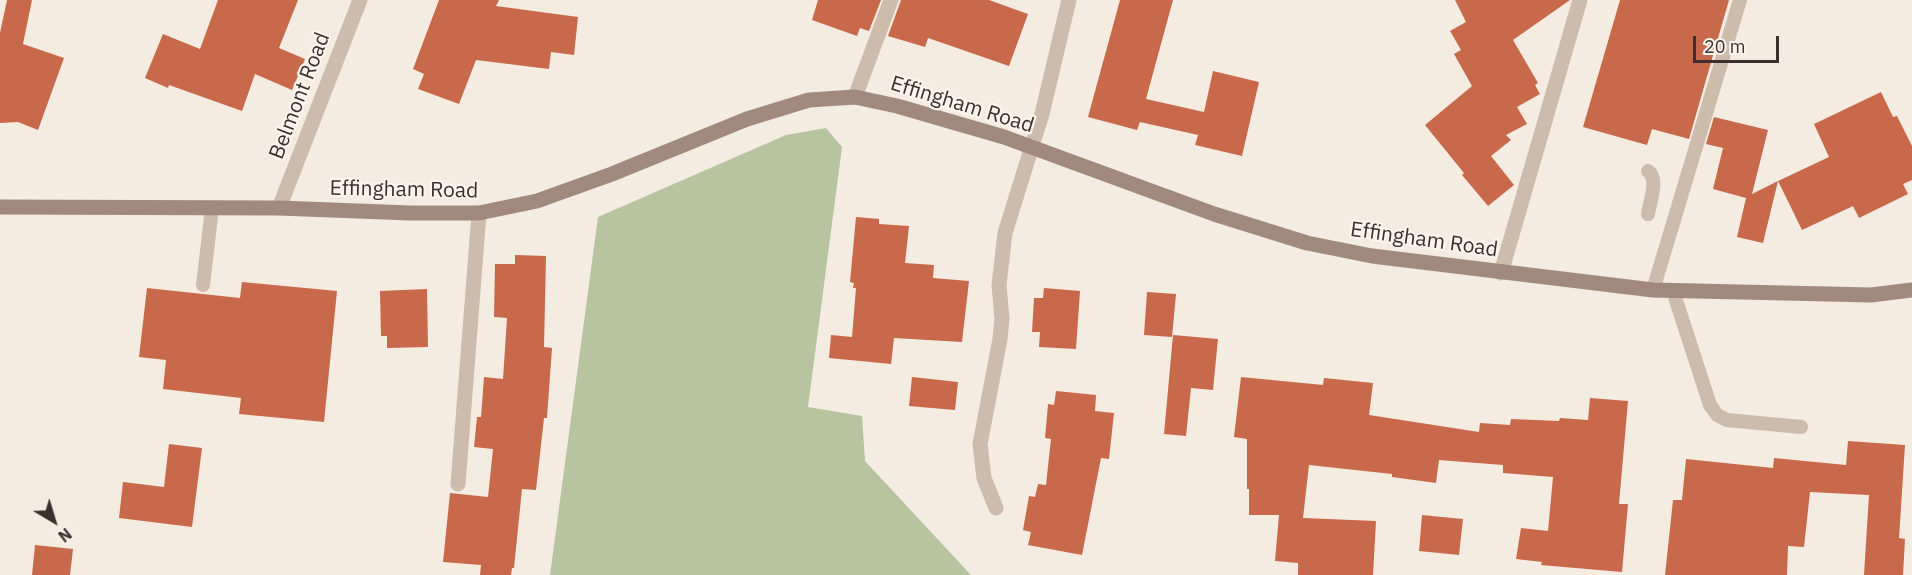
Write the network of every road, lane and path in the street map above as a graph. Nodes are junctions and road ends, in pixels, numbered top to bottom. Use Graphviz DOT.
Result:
graph roads {
  1 [pos="360,0"];
  2 [pos="891,0"];
  3 [pos="1069,0"];
  4 [pos="1580,0"];
  5 [pos="1740,0"];
  6 [pos="855,97"];
  7 [pos="1031,148"];
  8 [pos="1648,171"];
  9 [pos="0,207"];
  10 [pos="212,208"];
  11 [pos="279,208"];
  12 [pos="479,213"];
  13 [pos="1648,214"];
  14 [pos="1501,273"];
  15 [pos="203,285"];
  16 [pos="1653,290"];
  17 [pos="1912,290"];
  18 [pos="1673,291"];
  19 [pos="1802,427"];
  20 [pos="458,484"];
  21 [pos="996,508"];
  1 -- 11 [label="street, Belmont Road"];
  2 -- 6 [label="street"];
  3 -- 7 [label="street"];
  4 -- 14 [label="street"];
  5 -- 16 [label="lane"];
  6 -- 7 [label="street, Effingham Road"];
  6 -- 12 [label="street, Effingham Road"];
  7 -- 14 [label="street, Effingham Road"];
  7 -- 21 [label="street"];
  8 -- 13 [label="lane"];
  9 -- 10 [label="street, Effingham Road"];
  10 -- 11 [label="street, Effingham Road"];
  10 -- 15 [label="lane"];
  11 -- 12 [label="street, Effingham Road"];
  12 -- 20 [label="street"];
  14 -- 16 [label="street, Effingham Road"];
  16 -- 18 [label="street, Effingham Road"];
  17 -- 18 [label="street, Effingham Road"];
  18 -- 19 [label="lane"];
}
